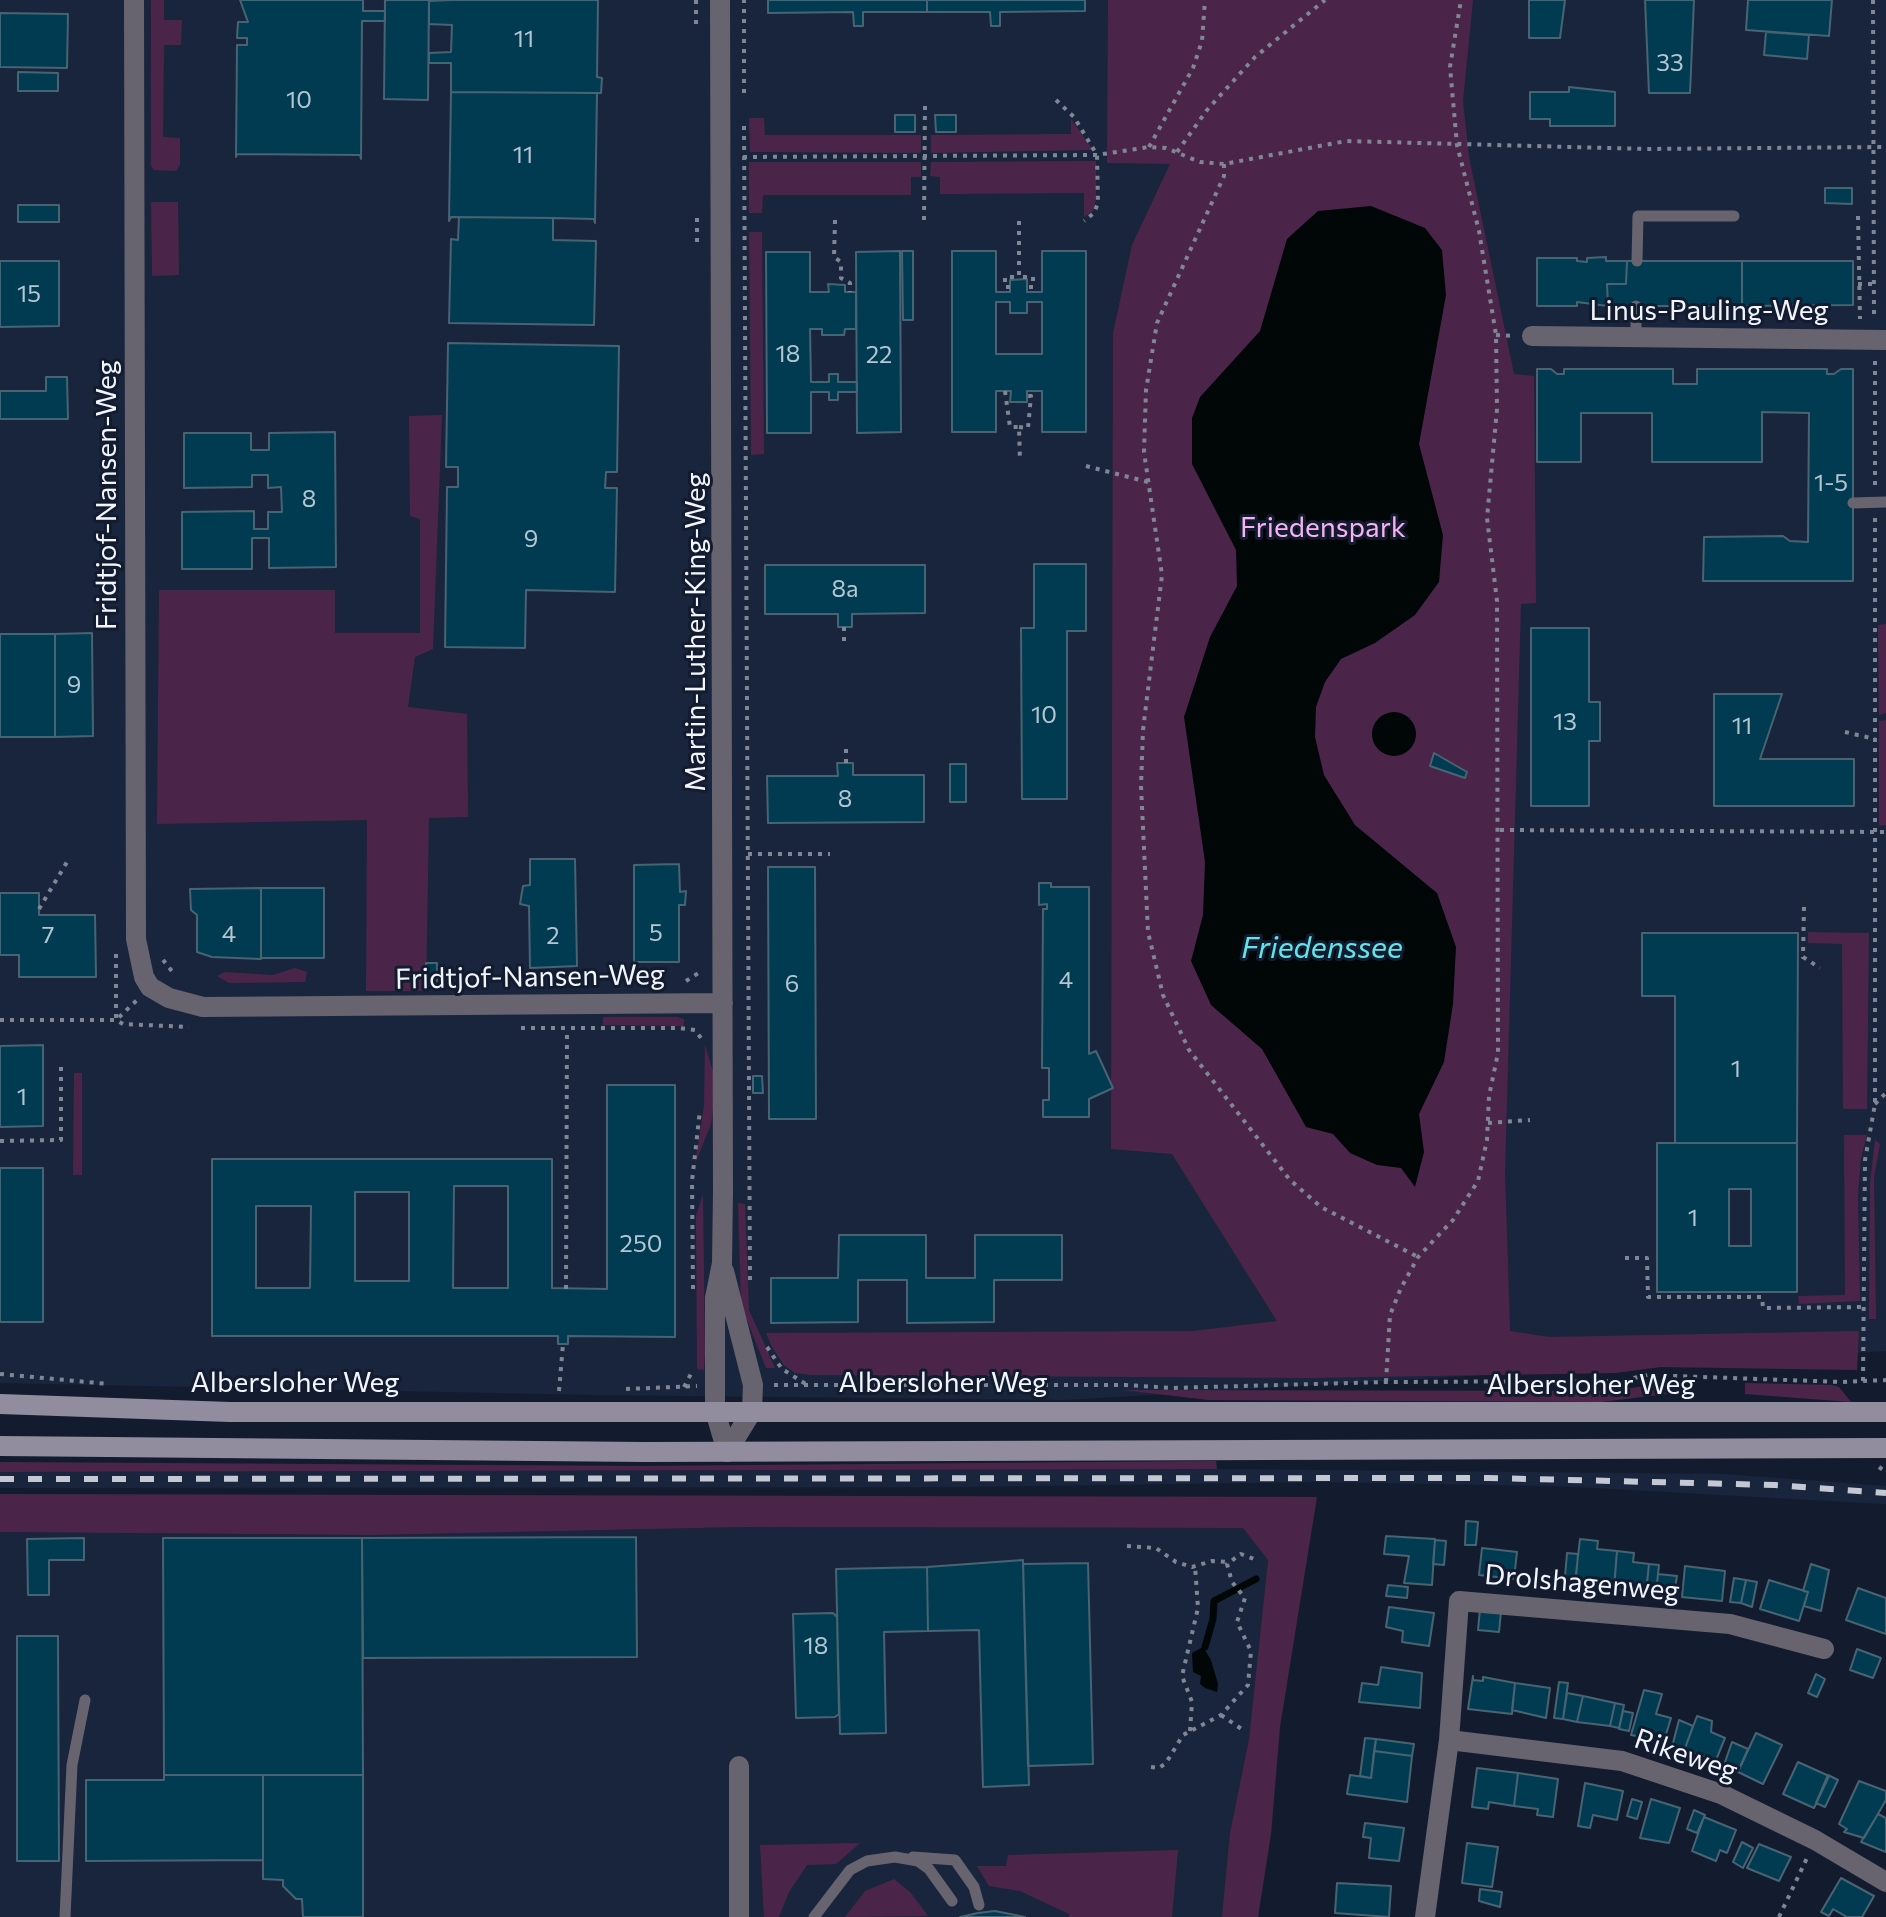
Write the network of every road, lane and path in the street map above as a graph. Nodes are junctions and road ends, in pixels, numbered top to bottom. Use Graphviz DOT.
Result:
graph roads {
  1 [pos="134,0"];
  2 [pos="720,0"];
  3 [pos="744,0"];
  4 [pos="1205,0"];
  5 [pos="1325,0"];
  6 [pos="1461,0"];
  7 [pos="1873,0"];
  8 [pos="744,95"];
  9 [pos="1056,100"];
  10 [pos="925,106"];
  11 [pos="744,120"];
  12 [pos="1457,145"];
  13 [pos="1149,147"];
  14 [pos="1886,147"];
  15 [pos="1874,148"];
  16 [pos="1177,152"];
  17 [pos="924,155"];
  18 [pos="1097,155"];
  19 [pos="720,157"];
  20 [pos="744,157"];
  21 [pos="1224,164"];
  22 [pos="1734,216"];
  23 [pos="1858,216"];
  24 [pos="835,220"];
  25 [pos="924,220"];
  26 [pos="1019,221"];
  27 [pos="1084,221"];
  28 [pos="1637,261"];
  29 [pos="1019,277"];
  30 [pos="1858,284"];
  31 [pos="1874,284"];
  32 [pos="1010,287"];
  33 [pos="1027,287"];
  34 [pos="850,292"];
  35 [pos="1636,306"];
  36 [pos="1874,319"];
  37 [pos="1532,336"];
  38 [pos="1636,339"];
  39 [pos="1880,340"];
  40 [pos="1007,394"];
  41 [pos="1027,396"];
  42 [pos="1019,427"];
  43 [pos="1020,461"];
  44 [pos="1086,466"];
  45 [pos="1148,482"];
  46 [pos="1880,502"];
  47 [pos="1853,503"];
  48 [pos="844,627"];
  49 [pos="844,642"];
  50 [pos="1845,732"];
  51 [pos="1875,739"];
  52 [pos="846,748"];
  53 [pos="846,763"];
  54 [pos="1500,830"];
  55 [pos="1876,831"];
  56 [pos="1886,832"];
  57 [pos="748,854"];
  58 [pos="830,854"];
  59 [pos="67,862"];
  60 [pos="1804,907"];
  61 [pos="39,909"];
  62 [pos="116,950"];
  63 [pos="158,950"];
  64 [pos="1820,968"];
  65 [pos="700,972"];
  66 [pos="178,977"];
  67 [pos="678,984"];
  68 [pos="150,987"];
  69 [pos="723,1003"];
  70 [pos="0,1020"];
  71 [pos="116,1020"];
  72 [pos="193,1027"];
  73 [pos="509,1028"];
  74 [pos="567,1029"];
  75 [pos="701,1051"];
  76 [pos="61,1067"];
  77 [pos="1886,1093"];
  78 [pos="701,1100"];
  79 [pos="1875,1104"];
  80 [pos="1530,1120"];
  81 [pos="1488,1123"];
  82 [pos="0,1141"];
  83 [pos="1418,1257"];
  84 [pos="1625,1258"];
  85 [pos="722,1263"];
  86 [pos="566,1289"];
  87 [pos="693,1291"];
  88 [pos="750,1292"];
  89 [pos="1865,1307"];
  90 [pos="762,1336"];
  91 [pos="563,1344"];
  92 [pos="694,1362"];
  93 [pos="1886,1380"];
  94 [pos="1863,1381"];
  95 [pos="811,1386"];
  96 [pos="684,1387"];
  97 [pos="559,1391"];
  98 [pos="0,1404"];
  99 [pos="715,1411"];
  100 [pos="752,1411"];
  101 [pos="1886,1412"];
  102 [pos="0,1446"];
  103 [pos="1886,1448"];
  104 [pos="727,1452"];
  105 [pos="1127,1546"];
  106 [pos="1254,1559"];
  107 [pos="1227,1562"];
  108 [pos="1195,1566"];
  109 [pos="1824,1649"];
  110 [pos="85,1700"];
  111 [pos="1221,1715"];
  112 [pos="1243,1730"];
  113 [pos="1190,1731"];
  114 [pos="1449,1740"];
  115 [pos="739,1766"];
  116 [pos="1151,1767"];
  117 [pos="1815,1840"];
  118 [pos="895,1857"];
  119 [pos="1886,1882"];
  120 [pos="952,1901"];
  121 [pos="979,1905"];
  122 [pos="65,1917"];
  123 [pos="739,1917"];
  124 [pos="814,1917"];
  125 [pos="1425,1917"];
  126 [pos="1779,1917"];
  1 -- 68 [label="street, Fridtjof-Nansen-Weg"];
  2 -- 19 [label="street, Martin-Luther-King-Weg"];
  3 -- 8 [label="path"];
  4 -- 13 [label="path"];
  5 -- 16 [label="path"];
  6 -- 12 [label="path"];
  7 -- 15 [label="path"];
  9 -- 18 [label="path"];
  10 -- 17 [label="path"];
  11 -- 20 [label="path"];
  12 -- 15 [label="path"];
  12 -- 21 [label="path"];
  12 -- 54 [label="path"];
  13 -- 16 [label="path"];
  13 -- 18 [label="path"];
  14 -- 15 [label="path"];
  15 -- 31 [label="path"];
  16 -- 21 [label="path"];
  17 -- 18 [label="path"];
  17 -- 20 [label="path"];
  17 -- 25 [label="path"];
  18 -- 27 [label="path"];
  19 -- 20 [label="path"];
  19 -- 69 [label="street, Martin-Luther-King-Weg"];
  20 -- 57 [label="path"];
  21 -- 45 [label="path"];
  22 -- 28 [label="lane"];
  23 -- 30 [label="path"];
  24 -- 34 [label="path"];
  26 -- 29 [label="path"];
  29 -- 32 [label="path"];
  29 -- 33 [label="path"];
  30 -- 31 [label="path"];
  30 -- 36 [label="path"];
  31 -- 36 [label="path"];
  35 -- 38 [label="lane"];
  36 -- 39 [label="path"];
  37 -- 38 [label="street, Linus-Pauling-Weg"];
  38 -- 39 [label="street, Linus-Pauling-Weg"];
  39 -- 46 [label="path"];
  40 -- 42 [label="path"];
  41 -- 42 [label="path"];
  42 -- 43 [label="path"];
  44 -- 45 [label="path"];
  45 -- 83 [label="path"];
  46 -- 47 [label="lane"];
  46 -- 51 [label="path"];
  48 -- 49 [label="path"];
  50 -- 51 [label="path"];
  51 -- 55 [label="path"];
  52 -- 53 [label="path"];
  54 -- 55 [label="path"];
  54 -- 81 [label="path"];
  55 -- 56 [label="path"];
  55 -- 79 [label="path"];
  57 -- 58 [label="path"];
  57 -- 88 [label="path"];
  59 -- 61 [label="path"];
  60 -- 64 [label="path"];
  62 -- 71 [label="path"];
  63 -- 66 [label="path"];
  65 -- 67 [label="path"];
  68 -- 69 [label="street, Fridtjof-Nansen-Weg"];
  68 -- 71 [label="path"];
  69 -- 85 [label="street, Martin-Luther-King-Weg"];
  70 -- 71 [label="path"];
  71 -- 72 [label="path"];
  73 -- 74 [label="path"];
  74 -- 75 [label="path"];
  74 -- 86 [label="path"];
  76 -- 82 [label="path"];
  77 -- 79 [label="path"];
  78 -- 87 [label="path"];
  79 -- 89 [label="path"];
  80 -- 81 [label="path"];
  81 -- 83 [label="path"];
  83 -- 94 [label="path"];
  84 -- 89 [label="path"];
  85 -- 99 [label="street, Martin-Luther-King-Weg"];
  85 -- 100 [label="street, Martin-Luther-King-Weg"];
  89 -- 94 [label="path"];
  90 -- 95 [label="path"];
  91 -- 97 [label="path"];
  92 -- 96 [label="path"];
  93 -- 94 [label="path"];
  98 -- 99 [label="main road, Albersloher Weg"];
  99 -- 100 [label="main road, Albersloher Weg"];
  99 -- 104 [label="street, Martin-Luther-King-Weg"];
  100 -- 101 [label="main road, Albersloher Weg"];
  100 -- 104 [label="street"];
  102 -- 104 [label="main road"];
  103 -- 104 [label="main road"];
  105 -- 108 [label="path"];
  106 -- 107 [label="path"];
  107 -- 108 [label="path"];
  107 -- 111 [label="path"];
  108 -- 113 [label="path"];
  109 -- 114 [label="street, Drolshagenweg"];
  110 -- 122 [label="lane"];
  111 -- 112 [label="path"];
  111 -- 113 [label="path"];
  113 -- 116 [label="path"];
  114 -- 117 [label="street, Rikeweg"];
  114 -- 125 [label="street, Drolshagenweg"];
  115 -- 123 [label="street"];
  117 -- 119 [label="street, Rikeweg"];
  117 -- 126 [label="path"];
  118 -- 120 [label="lane"];
  118 -- 121 [label="lane"];
  118 -- 124 [label="lane"];
}
